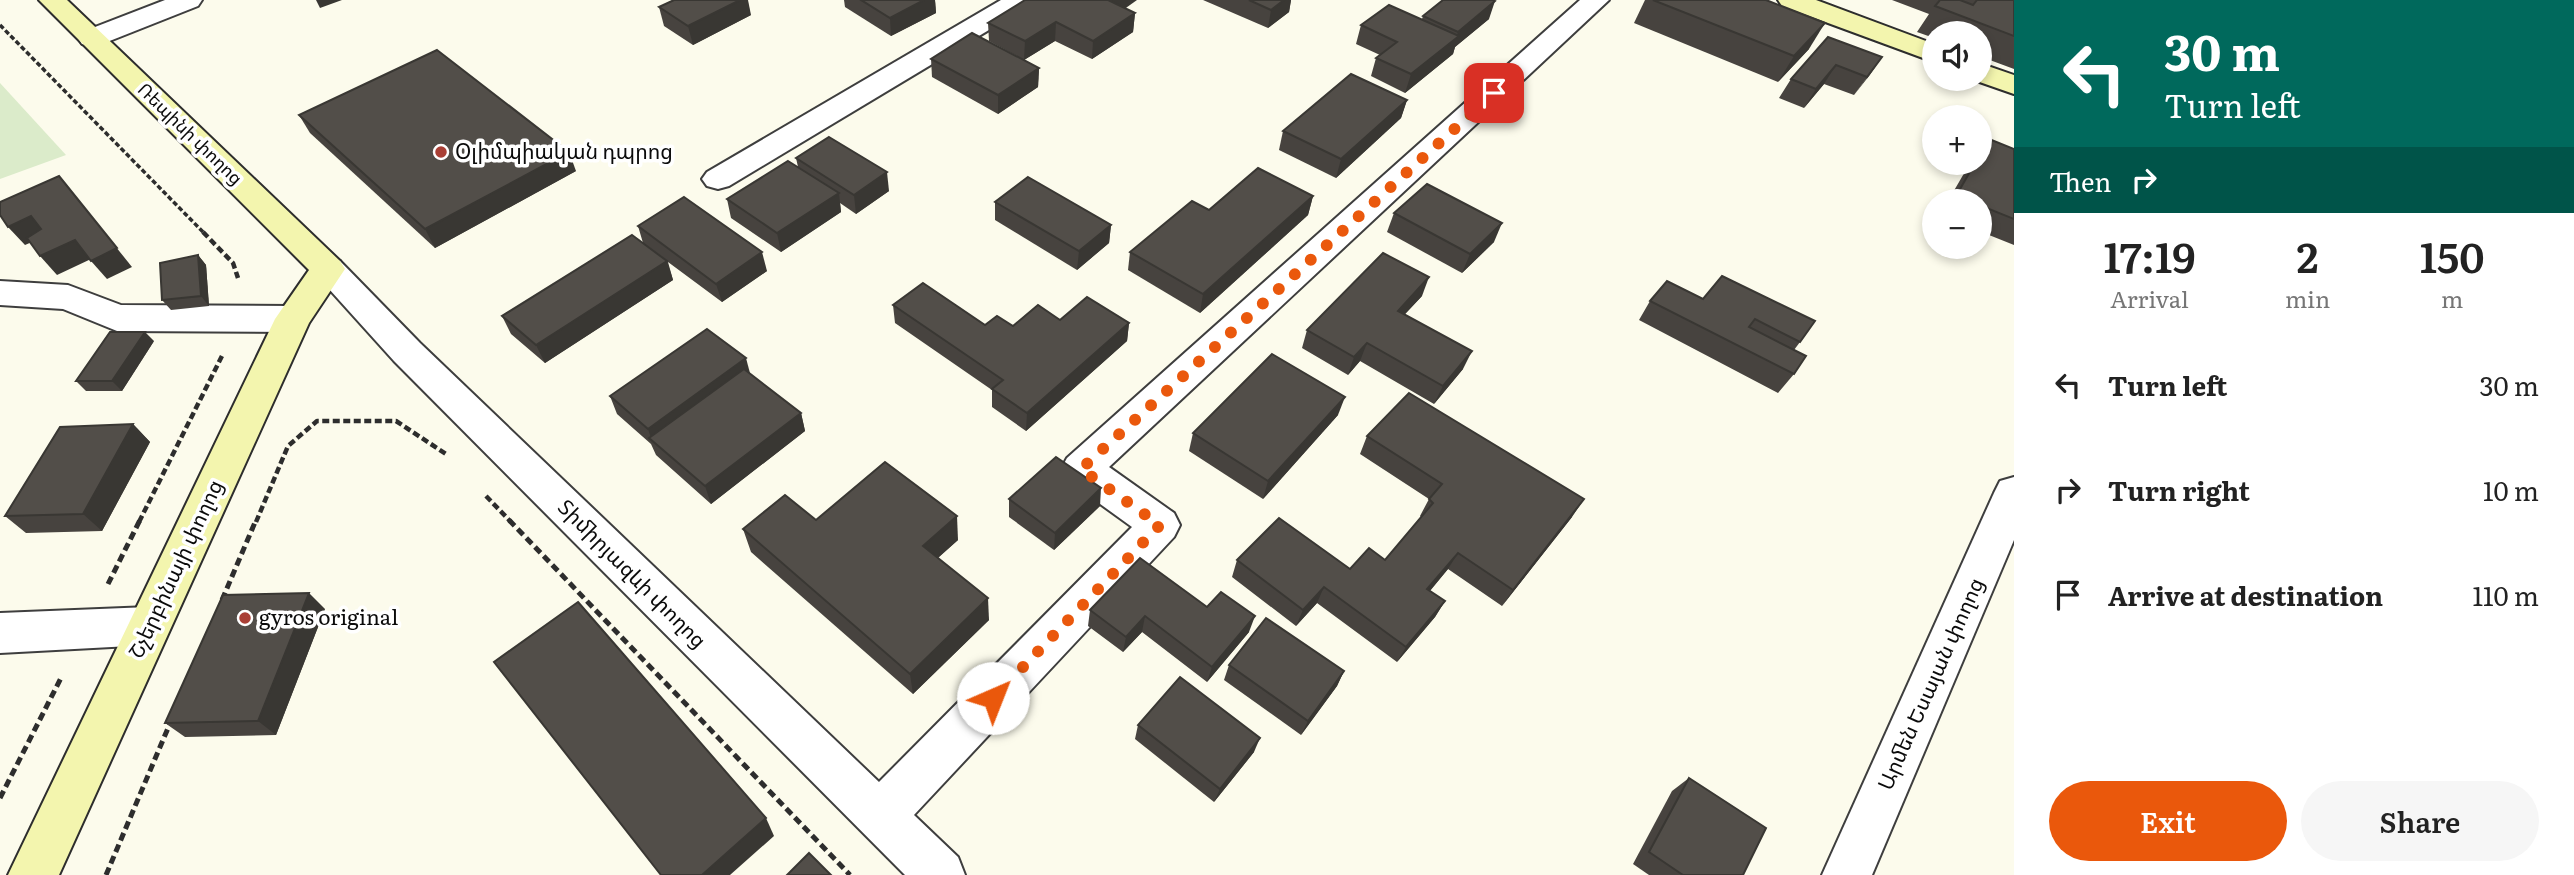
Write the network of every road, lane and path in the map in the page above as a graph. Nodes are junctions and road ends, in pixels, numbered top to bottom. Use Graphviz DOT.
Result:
graph roads {
  1 [pos="52,0"];
  2 [pos="189,0"];
  3 [pos="1020,0"];
  4 [pos="1596,0"];
  5 [pos="1790,0"];
  6 [pos="0,25"];
  7 [pos="92,38"];
  8 [pos="1922,50"];
  9 [pos="1992,77"];
  10 [pos="2014,85"];
  11 [pos="718,179"];
  12 [pos="328,269"];
  13 [pos="0,293"];
  14 [pos="238,319"];
  15 [pos="293,319"];
  16 [pos="456,464"];
  17 [pos="2014,493"];
  18 [pos="485,494"];
  19 [pos="218,610"];
  20 [pos="149,626"];
  21 [pos="85,629"];
  22 [pos="0,633"];
  23 [pos="176,711"];
  24 [pos="0,798"];
  25 [pos="879,817"];
  26 [pos="33,875"];
  27 [pos="106,875"];
  28 [pos="850,875"];
  29 [pos="940,875"];
  30 [pos="1847,875"];
  1 -- 7 [label="street, Ռեպինի փողոց"];
  2 -- 7 [label="street"];
  3 -- 11 [label="street"];
  4 -- 25 [label="street"];
  5 -- 8 [label="street"];
  6 -- 14 [label="path"];
  7 -- 12 [label="street, Ռեպինի փողոց"];
  9 -- 10 [label="street"];
  12 -- 15 [label="street, Շչերբինայի փողոց"];
  12 -- 25 [label="street, Տիմիրյազևի փողոց"];
  13 -- 14 [label="street"];
  14 -- 15 [label="street"];
  14 -- 21 [label="path"];
  15 -- 20 [label="street, Շչերբինայի փողոց"];
  16 -- 19 [label="path"];
  17 -- 30 [label="street, Արմեն Եսայան փողոց"];
  18 -- 28 [label="path"];
  20 -- 21 [label="street"];
  20 -- 26 [label="street, Շչերբինայի փողոց"];
  21 -- 22 [label="street"];
  21 -- 24 [label="path"];
  23 -- 27 [label="path"];
  25 -- 29 [label="street, Տիմիրյազևի փողոց"];
}
